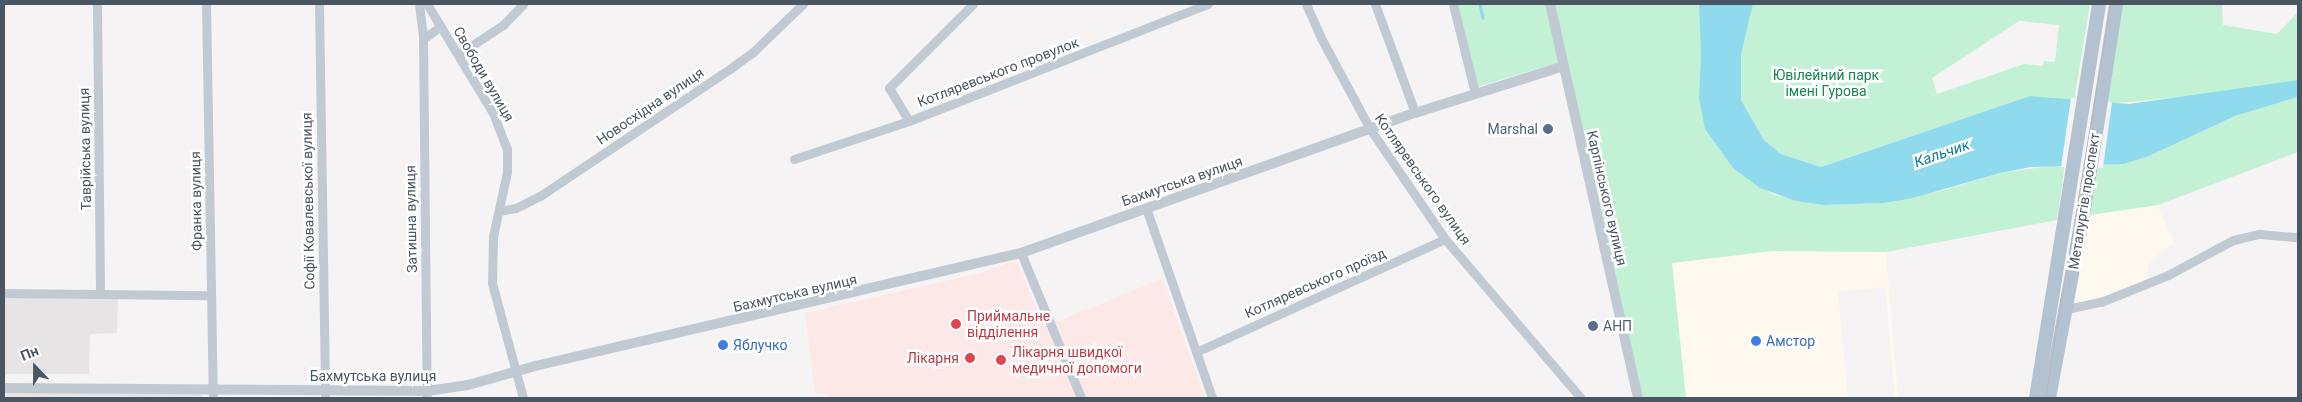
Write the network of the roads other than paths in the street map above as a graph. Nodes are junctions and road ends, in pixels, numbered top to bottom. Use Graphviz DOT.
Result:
graph roads {
  1 [pos="97,4"];
  2 [pos="206,4"];
  3 [pos="319,4"];
  4 [pos="420,4"];
  5 [pos="427,4"];
  6 [pos="523,4"];
  7 [pos="803,4"];
  8 [pos="972,4"];
  9 [pos="1208,4"];
  10 [pos="1306,4"];
  11 [pos="1375,4"];
  12 [pos="1453,4"];
  13 [pos="1550,4"];
  14 [pos="2099,4"];
  15 [pos="2116,4"];
  16 [pos="442,26"];
  17 [pos="423,39"];
  18 [pos="459,54"];
  19 [pos="1564,66"];
  20 [pos="1475,93"];
  21 [pos="1416,113"];
  22 [pos="909,121"];
  23 [pos="1370,130"];
  24 [pos="794,160"];
  25 [pos="1146,208"];
  26 [pos="499,211"];
  27 [pos="2298,237"];
  28 [pos="1445,239"];
  29 [pos="1021,253"];
  30 [pos="4,293"];
  31 [pos="100,294"];
  32 [pos="211,295"];
  33 [pos="2059,310"];
  34 [pos="1196,352"];
  35 [pos="517,372"];
  36 [pos="4,388"];
  37 [pos="213,394"];
  38 [pos="325,394"];
  39 [pos="427,395"];
  40 [pos="523,398"];
  41 [pos="1081,398"];
  42 [pos="1212,398"];
  43 [pos="1581,398"];
  44 [pos="1638,398"];
  45 [pos="2036,398"];
  46 [pos="2050,398"];
  1 -- 31 [label="street, Таврійська вулиця"];
  2 -- 32 [label="street, Франка вулиця"];
  3 -- 38 [label="street, Софії Ковалевської вулиця"];
  4 -- 17 [label="street, Затишна вулиця"];
  5 -- 16 [label="street"];
  6 -- 18 [label="street"];
  7 -- 26 [label="street, Новосхідна вулиця"];
  8 -- 22 [label="street"];
  9 -- 22 [label="street, Котляревського провулок"];
  10 -- 23 [label="street, Котляревського вулиця"];
  11 -- 21 [label="street"];
  12 -- 20 [label="street"];
  13 -- 19 [label="street, Карпінського вулиця"];
  14 -- 33 [label="main road, Металургів проспект"];
  15 -- 33 [label="main road, Металургів проспект"];
  16 -- 17 [label="street"];
  16 -- 18 [label="street, Свободи вулиця"];
  17 -- 39 [label="street, Затишна вулиця"];
  18 -- 26 [label="street, Свободи вулиця"];
  19 -- 20 [label="street, Бахмутська вулиця"];
  19 -- 44 [label="street, Карпінського вулиця"];
  20 -- 21 [label="street, Бахмутська вулиця"];
  21 -- 23 [label="street, Бахмутська вулиця"];
  22 -- 24 [label="street, Котляревського провулок"];
  23 -- 25 [label="street, Бахмутська вулиця"];
  23 -- 28 [label="street, Котляревського вулиця"];
  25 -- 29 [label="street, Бахмутська вулиця"];
  25 -- 34 [label="street"];
  26 -- 35 [label="street, Свободи вулиця"];
  27 -- 33 [label="street"];
  28 -- 34 [label="street, Котляревського проїзд"];
  28 -- 43 [label="street, Котляревського вулиця"];
  29 -- 35 [label="street, Бахмутська вулиця"];
  29 -- 41 [label="street"];
  30 -- 31 [label="street"];
  31 -- 32 [label="street"];
  32 -- 37 [label="street, Франка вулиця"];
  33 -- 45 [label="main road, Металургів проспект"];
  33 -- 46 [label="main road, Металургів проспект"];
  34 -- 42 [label="street"];
  35 -- 39 [label="street, Бахмутська вулиця"];
  35 -- 40 [label="street, Свободи вулиця"];
  36 -- 37 [label="street, Бахмутська вулиця"];
  37 -- 38 [label="street, Бахмутська вулиця"];
  38 -- 39 [label="street, Бахмутська вулиця"];
}
